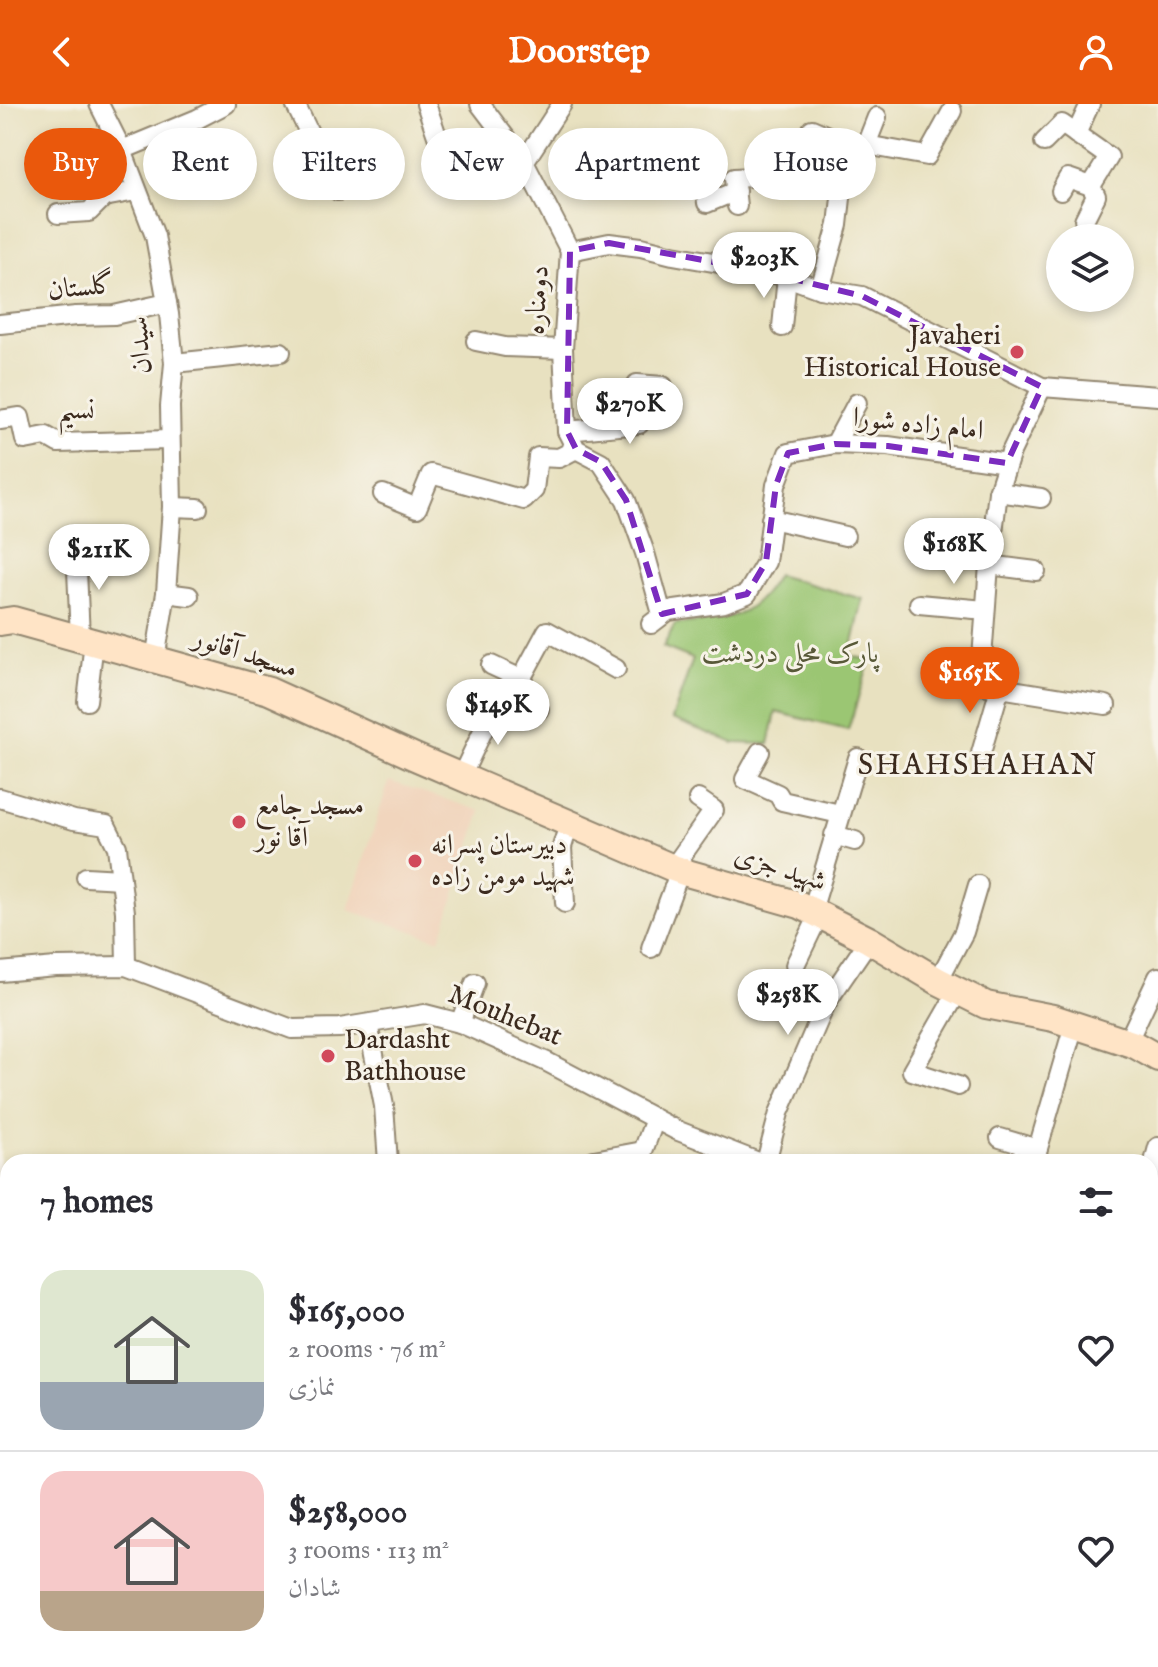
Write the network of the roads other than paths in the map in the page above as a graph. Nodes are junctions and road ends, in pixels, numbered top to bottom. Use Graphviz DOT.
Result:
graph roads {
  1 [pos="99,104"];
  2 [pos="226,104"];
  3 [pos="295,104"];
  4 [pos="426,104"];
  5 [pos="480,104"];
  6 [pos="562,104"];
  7 [pos="1090,104"];
  8 [pos="194,111"];
  9 [pos="952,111"];
  10 [pos="877,117"];
  11 [pos="111,128"];
  12 [pos="307,128"];
  13 [pos="434,128"];
  14 [pos="498,128"];
  15 [pos="870,128"];
  16 [pos="1076,134"];
  17 [pos="1044,142"];
  18 [pos="127,147"];
  19 [pos="876,148"];
  20 [pos="532,150"];
  21 [pos="127,165"];
  22 [pos="532,177"];
  23 [pos="744,177"];
  24 [pos="1091,186"];
  25 [pos="136,191"];
  26 [pos="1061,191"];
  27 [pos="707,200"];
  28 [pos="841,200"];
  29 [pos="58,214"];
  30 [pos="1084,220"];
  31 [pos="570,251"];
  32 [pos="787,277"];
  33 [pos="820,289"];
  34 [pos="167,303"];
  35 [pos="0,324"];
  36 [pos="782,327"];
  37 [pos="476,341"];
  38 [pos="563,349"];
  39 [pos="281,352"];
  40 [pos="174,363"];
  41 [pos="663,386"];
  42 [pos="1042,387"];
  43 [pos="1158,396"];
  44 [pos="857,403"];
  45 [pos="0,420"];
  46 [pos="567,431"];
  47 [pos="169,440"];
  48 [pos="835,444"];
  49 [pos="576,449"];
  50 [pos="1007,463"];
  51 [pos="998,492"];
  52 [pos="383,494"];
  53 [pos="1041,498"];
  54 [pos="172,507"];
  55 [pos="198,508"];
  56 [pos="771,519"];
  57 [pos="845,536"];
  58 [pos="76,547"];
  59 [pos="989,565"];
  60 [pos="1036,571"];
  61 [pos="166,593"];
  62 [pos="189,596"];
  63 [pos="919,604"];
  64 [pos="985,610"];
  65 [pos="656,619"];
  66 [pos="0,622"];
  67 [pos="87,640"];
  68 [pos="155,659"];
  69 [pos="491,665"];
  70 [pos="616,669"];
  71 [pos="938,678"];
  72 [pos="980,685"];
  73 [pos="1000,688"];
  74 [pos="506,691"];
  75 [pos="87,701"];
  76 [pos="1106,705"];
  77 [pos="539,709"];
  78 [pos="760,752"];
  79 [pos="981,753"];
  80 [pos="858,758"];
  81 [pos="461,777"];
  82 [pos="0,798"];
  83 [pos="698,799"];
  84 [pos="840,814"];
  85 [pos="569,824"];
  86 [pos="834,835"];
  87 [pos="855,841"];
  88 [pos="676,869"];
  89 [pos="86,877"];
  90 [pos="121,879"];
  91 [pos="978,885"];
  92 [pos="565,903"];
  93 [pos="815,913"];
  94 [pos="869,940"];
  95 [pos="651,948"];
  96 [pos="795,965"];
  97 [pos="126,966"];
  98 [pos="0,972"];
  99 [pos="1158,977"];
  100 [pos="475,983"];
  101 [pos="948,986"];
  102 [pos="460,1023"];
  103 [pos="368,1024"];
  104 [pos="1074,1025"];
  105 [pos="1127,1043"];
  106 [pos="1158,1058"];
  107 [pos="958,1086"];
  108 [pos="655,1119"];
  109 [pos="1000,1138"];
  110 [pos="387,1154"];
  111 [pos="627,1154"];
  112 [pos="734,1154"];
  113 [pos="768,1154"];
  114 [pos="1032,1154"];
  115 [pos="1037,1154"];
  1 -- 11 [label="street, سیدان"];
  2 -- 8 [label="street"];
  3 -- 12 [label="street"];
  4 -- 13 [label="street"];
  5 -- 14 [label="street, دومناره"];
  6 -- 20 [label="street"];
  7 -- 16 [label="street"];
  8 -- 18 [label="street"];
  9 -- 19 [label="street"];
  10 -- 15 [label="street"];
  16 -- 17 [label="street"];
  16 -- 24 [label="street"];
  21 -- 25 [label="street, سیدان"];
  22 -- 31 [label="street, دومناره"];
  23 -- 27 [label="street"];
  24 -- 26 [label="street"];
  24 -- 30 [label="street"];
  25 -- 29 [label="street"];
  25 -- 34 [label="street, سیدان"];
  28 -- 33 [label="street"];
  31 -- 32 [label="street"];
  31 -- 38 [label="street, دومناره"];
  32 -- 33 [label="street"];
  32 -- 36 [label="street"];
  33 -- 42 [label="street"];
  34 -- 35 [label="street, گلستان"];
  34 -- 40 [label="street, سیدان"];
  37 -- 38 [label="street"];
  38 -- 46 [label="street, دومناره"];
  39 -- 40 [label="street"];
  40 -- 47 [label="street, سیدان"];
  41 -- 46 [label="street"];
  42 -- 43 [label="street"];
  42 -- 50 [label="street"];
  44 -- 48 [label="street"];
  45 -- 47 [label="street, نسیم"];
  46 -- 49 [label="street, دومناره"];
  47 -- 54 [label="street, سیدان"];
  48 -- 50 [label="street, امام زاده شورا"];
  48 -- 56 [label="street, امام زاده شورا"];
  49 -- 52 [label="street"];
  49 -- 65 [label="street, دومناره"];
  50 -- 51 [label="street"];
  51 -- 53 [label="street"];
  51 -- 59 [label="street"];
  54 -- 55 [label="street"];
  54 -- 61 [label="street, سیدان"];
  56 -- 57 [label="street"];
  56 -- 65 [label="street, امام زاده شورا"];
  58 -- 67 [label="street"];
  59 -- 60 [label="street"];
  59 -- 64 [label="street"];
  61 -- 62 [label="street"];
  61 -- 68 [label="street, سیدان"];
  63 -- 64 [label="street"];
  64 -- 72 [label="street"];
  66 -- 67 [label="street, مسجد آقانور"];
  67 -- 68 [label="street, مسجد آقانور"];
  67 -- 75 [label="street"];
  68 -- 81 [label="street, مسجد آقانور"];
  69 -- 74 [label="street"];
  70 -- 74 [label="street"];
  71 -- 72 [label="street"];
  72 -- 73 [label="street"];
  73 -- 76 [label="street"];
  73 -- 79 [label="street"];
  74 -- 77 [label="street"];
  74 -- 81 [label="street"];
  78 -- 84 [label="street"];
  80 -- 84 [label="street"];
  81 -- 85 [label="street, شهید جزی"];
  82 -- 90 [label="street"];
  83 -- 88 [label="street"];
  84 -- 86 [label="street"];
  85 -- 88 [label="street, شهید جزی"];
  85 -- 92 [label="street"];
  86 -- 87 [label="street"];
  86 -- 93 [label="street"];
  88 -- 93 [label="street, شهید جزی"];
  88 -- 95 [label="street"];
  89 -- 90 [label="street"];
  90 -- 97 [label="street"];
  91 -- 101 [label="street"];
  93 -- 94 [label="street, شهید جزی"];
  93 -- 96 [label="street"];
  94 -- 101 [label="street, شهید جزی"];
  94 -- 113 [label="street"];
  97 -- 98 [label="street"];
  97 -- 103 [label="street, Mouhebat"];
  99 -- 105 [label="street"];
  100 -- 102 [label="street"];
  101 -- 104 [label="street, شهید جزی"];
  101 -- 107 [label="street"];
  102 -- 103 [label="street, Mouhebat"];
  102 -- 108 [label="street, Mouhebat"];
  103 -- 110 [label="street"];
  104 -- 105 [label="street, شهید جزی"];
  104 -- 115 [label="street"];
  105 -- 106 [label="street, شهید جزی"];
  108 -- 111 [label="street"];
  108 -- 112 [label="street, Mouhebat"];
  109 -- 114 [label="street"];
}
